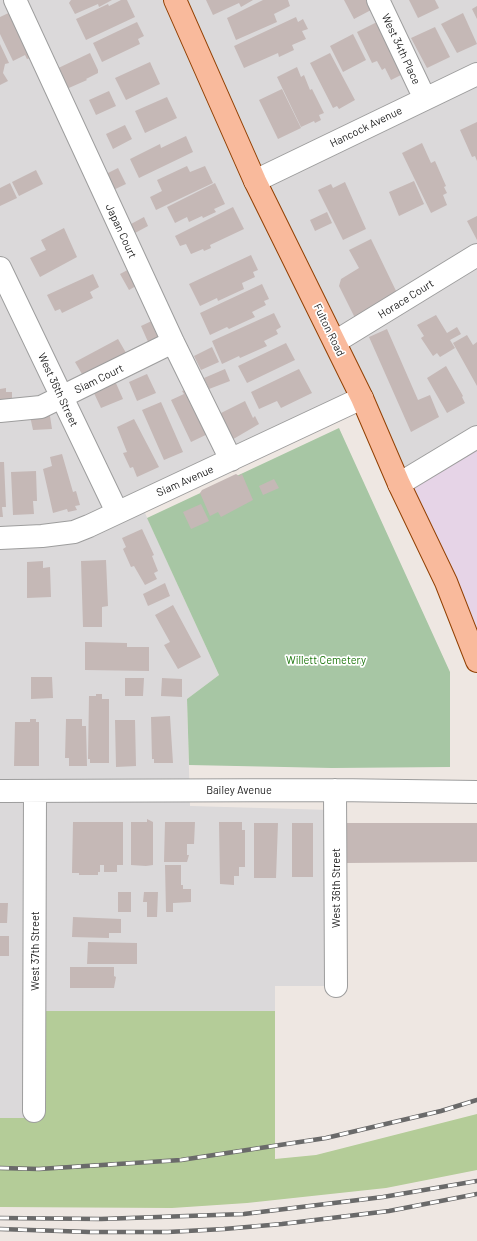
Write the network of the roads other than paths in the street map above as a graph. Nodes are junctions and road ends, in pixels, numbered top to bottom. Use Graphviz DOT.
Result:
graph roads {
  1 [pos="15,0"];
  2 [pos="175,0"];
  3 [pos="378,0"];
  4 [pos="477,74"];
  5 [pos="425,99"];
  6 [pos="255,181"];
  7 [pos="477,255"];
  8 [pos="0,268"];
  9 [pos="173,342"];
  10 [pos="335,342"];
  11 [pos="61,398"];
  12 [pos="362,398"];
  13 [pos="0,411"];
  14 [pos="475,444"];
  15 [pos="231,460"];
  16 [pos="399,484"];
  17 [pos="117,512"];
  18 [pos="0,538"];
  19 [pos="477,661"];
  20 [pos="335,790"];
  21 [pos="0,791"];
  22 [pos="35,791"];
  23 [pos="477,792"];
  24 [pos="336,986"];
  25 [pos="34,1111"];
  1 -- 9 [label="street, Japan Court"];
  2 -- 6 [label="main road, Fulton Road"];
  3 -- 5 [label="street, West 34th Place"];
  4 -- 5 [label="street, Hancock Avenue"];
  5 -- 6 [label="street, Hancock Avenue"];
  6 -- 10 [label="main road, Fulton Road"];
  7 -- 10 [label="street, Horace Court"];
  8 -- 11 [label="street, West 36th Street"];
  9 -- 11 [label="street, Siam Court"];
  9 -- 15 [label="street, Japan Court"];
  10 -- 12 [label="main road, Fulton Road"];
  11 -- 13 [label="street, Siam Court"];
  11 -- 17 [label="street, West 36th Street"];
  12 -- 15 [label="street, Siam Avenue"];
  12 -- 16 [label="main road, Fulton Road"];
  14 -- 16 [label="street"];
  15 -- 17 [label="street, Siam Avenue"];
  16 -- 19 [label="main road, Fulton Road"];
  17 -- 18 [label="street, Siam Avenue"];
  20 -- 22 [label="street, Bailey Avenue"];
  20 -- 23 [label="street, Bailey Avenue"];
  20 -- 24 [label="street, West 36th Street"];
  21 -- 22 [label="street, Bailey Avenue"];
  22 -- 25 [label="street, West 37th Street"];
}
